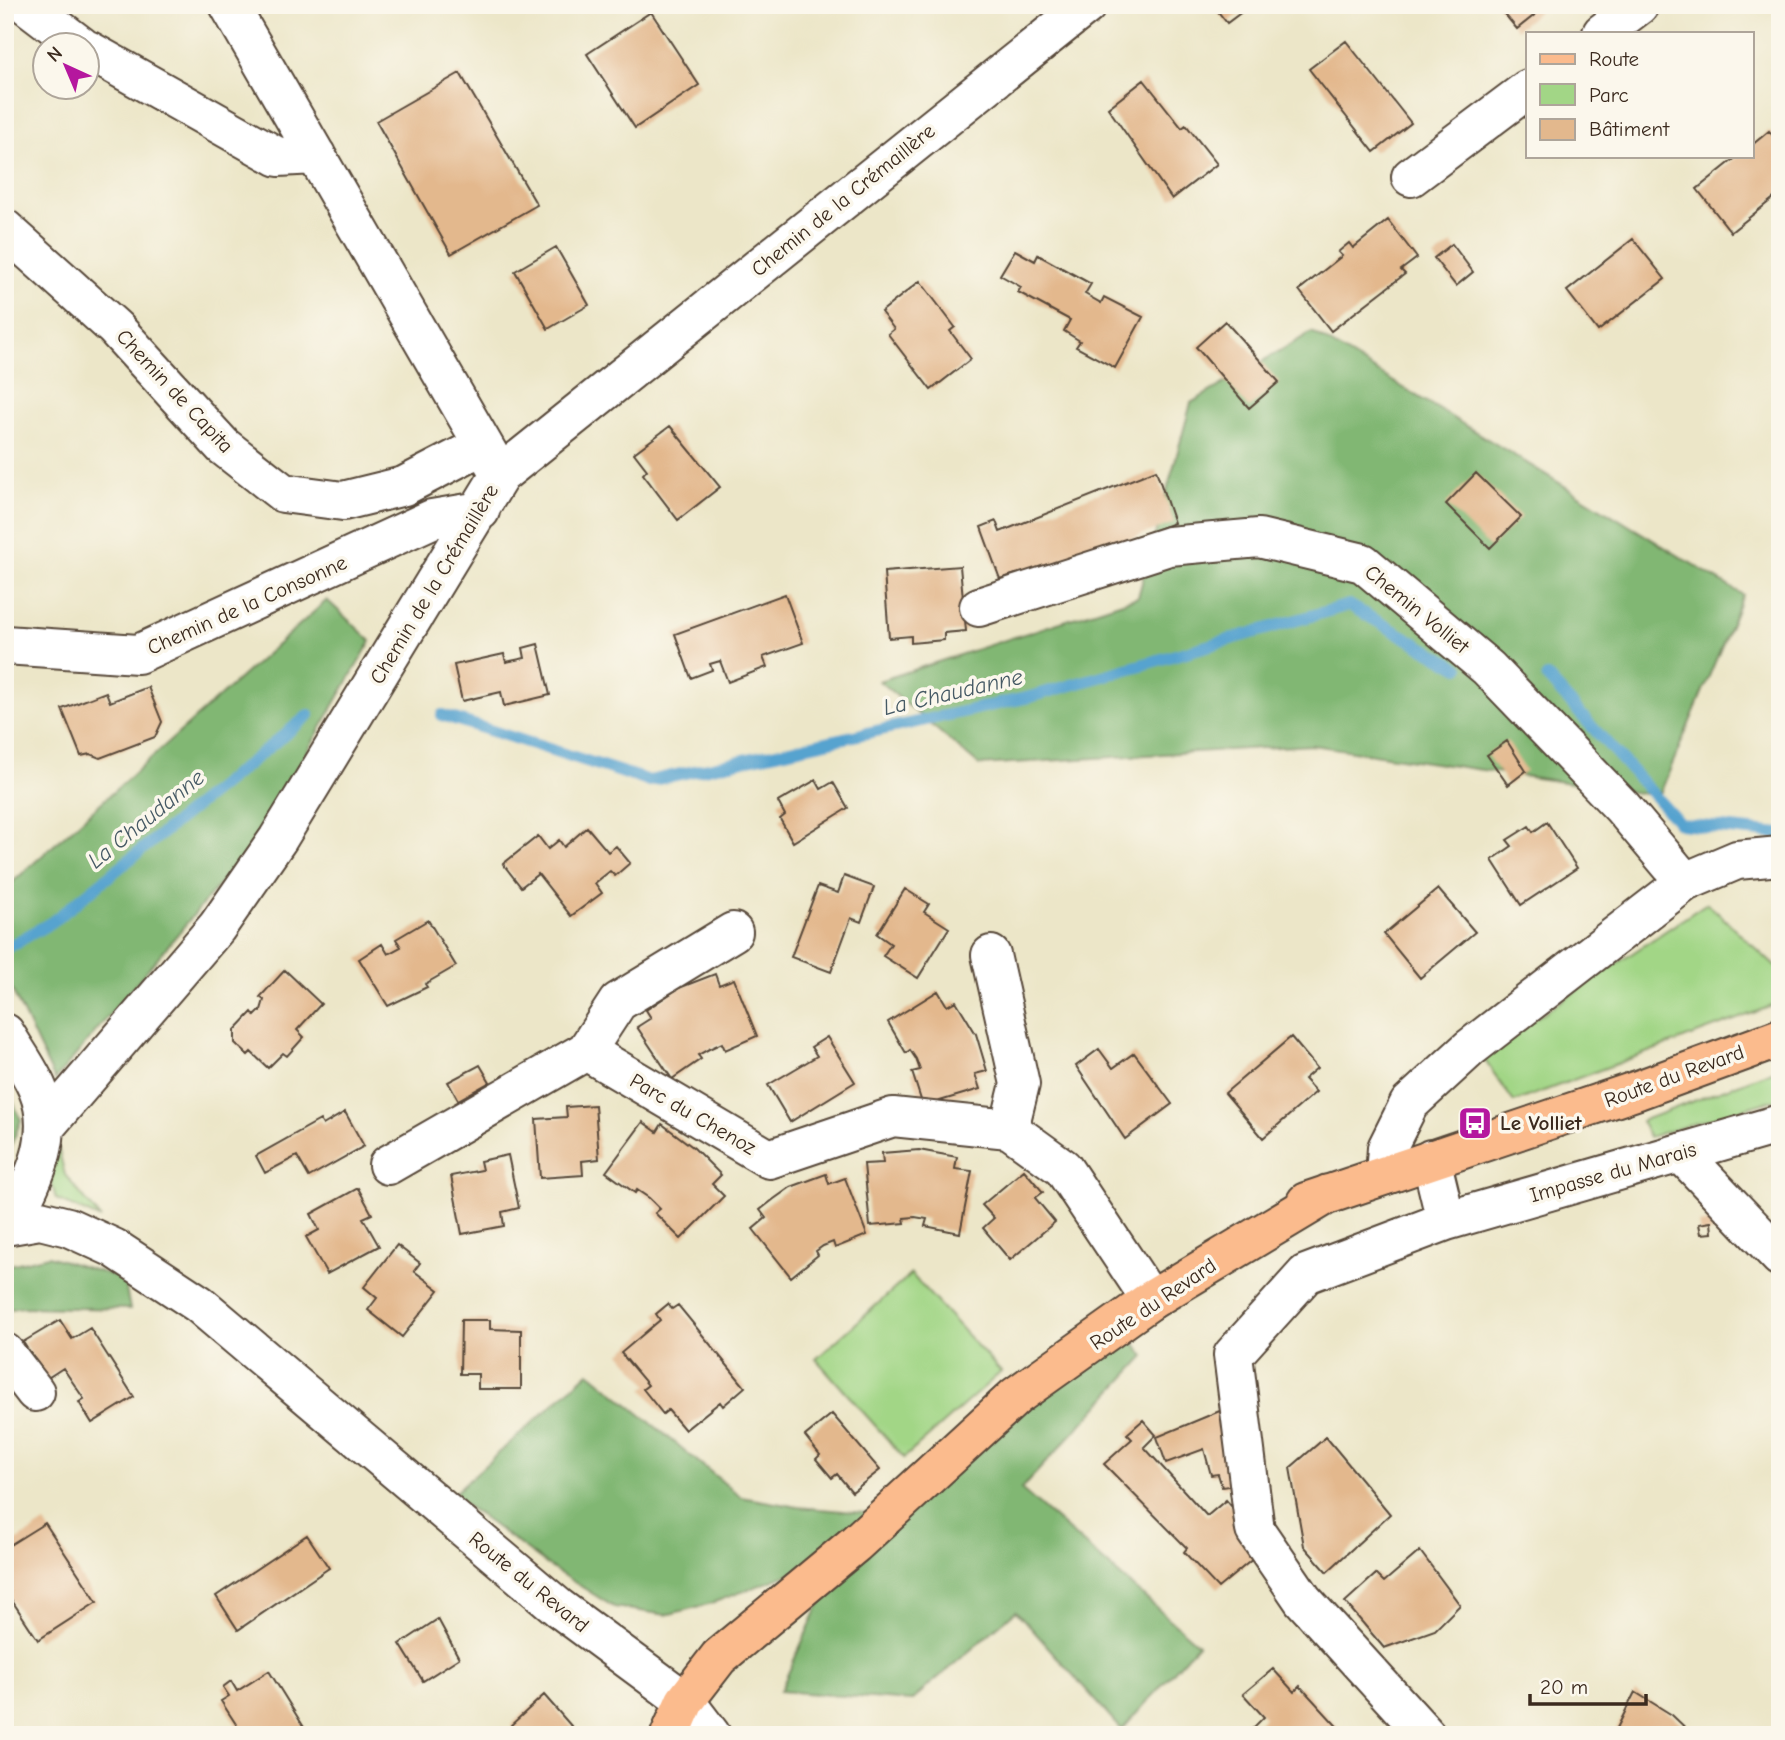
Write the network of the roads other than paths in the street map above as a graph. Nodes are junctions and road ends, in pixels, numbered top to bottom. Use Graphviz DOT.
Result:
graph roads {
  1 [pos="27,5"];
  2 [pos="229,5"];
  3 [pos="1087,5"];
  4 [pos="1639,5"];
  5 [pos="63,32"];
  6 [pos="1603,32"];
  7 [pos="102,58"];
  8 [pos="1526,91"];
  9 [pos="316,155"];
  10 [pos="1411,177"];
  11 [pos="5,229"];
  12 [pos="492,460"];
  13 [pos="480,511"];
  14 [pos="979,607"];
  15 [pos="5,645"];
  16 [pos="1780,856"];
  17 [pos="1685,882"];
  18 [pos="733,932"];
  19 [pos="991,956"];
  20 [pos="5,1033"];
  21 [pos="1780,1038"];
  22 [pos="586,1051"];
  23 [pos="51,1115"];
  24 [pos="1780,1124"];
  25 [pos="1009,1129"];
  26 [pos="1681,1153"];
  27 [pos="1430,1159"];
  28 [pos="388,1166"];
  29 [pos="1385,1175"];
  30 [pos="1446,1221"];
  31 [pos="18,1224"];
  32 [pos="1780,1257"];
  33 [pos="1143,1289"];
  34 [pos="5,1353"];
  35 [pos="35,1392"];
  36 [pos="677,1718"];
  37 [pos="711,1735"];
  38 [pos="1426,1735"];
  1 -- 5 [label="street"];
  2 -- 9 [label="street"];
  3 -- 12 [label="street, Chemin de la Crémaillère"];
  4 -- 6 [label="street"];
  7 -- 9 [label="street"];
  8 -- 10 [label="street"];
  9 -- 12 [label="street"];
  11 -- 12 [label="street, Chemin de Capita"];
  12 -- 13 [label="street, Chemin de la Crémaillère"];
  13 -- 15 [label="street, Chemin de la Consonne"];
  13 -- 23 [label="street, Chemin de la Crémaillère"];
  14 -- 17 [label="street, Chemin Volliet"];
  16 -- 17 [label="street"];
  17 -- 29 [label="street"];
  18 -- 22 [label="street"];
  19 -- 25 [label="street"];
  20 -- 23 [label="street"];
  21 -- 27 [label="main road, Route du Revard"];
  22 -- 25 [label="street, Parc du Chenoz"];
  22 -- 28 [label="street"];
  23 -- 31 [label="street"];
  24 -- 26 [label="street, Impasse du Marais"];
  25 -- 33 [label="street, Parc du Chenoz"];
  26 -- 30 [label="street, Impasse du Marais"];
  26 -- 32 [label="street"];
  27 -- 29 [label="main road, Route du Revard"];
  27 -- 30 [label="street"];
  29 -- 33 [label="main road, Route du Revard"];
  30 -- 38 [label="street, Impasse du Marais"];
  31 -- 36 [label="street, Route du Revard"];
  33 -- 36 [label="main road, Route du Revard"];
  34 -- 35 [label="street"];
  36 -- 37 [label="street"];
}
